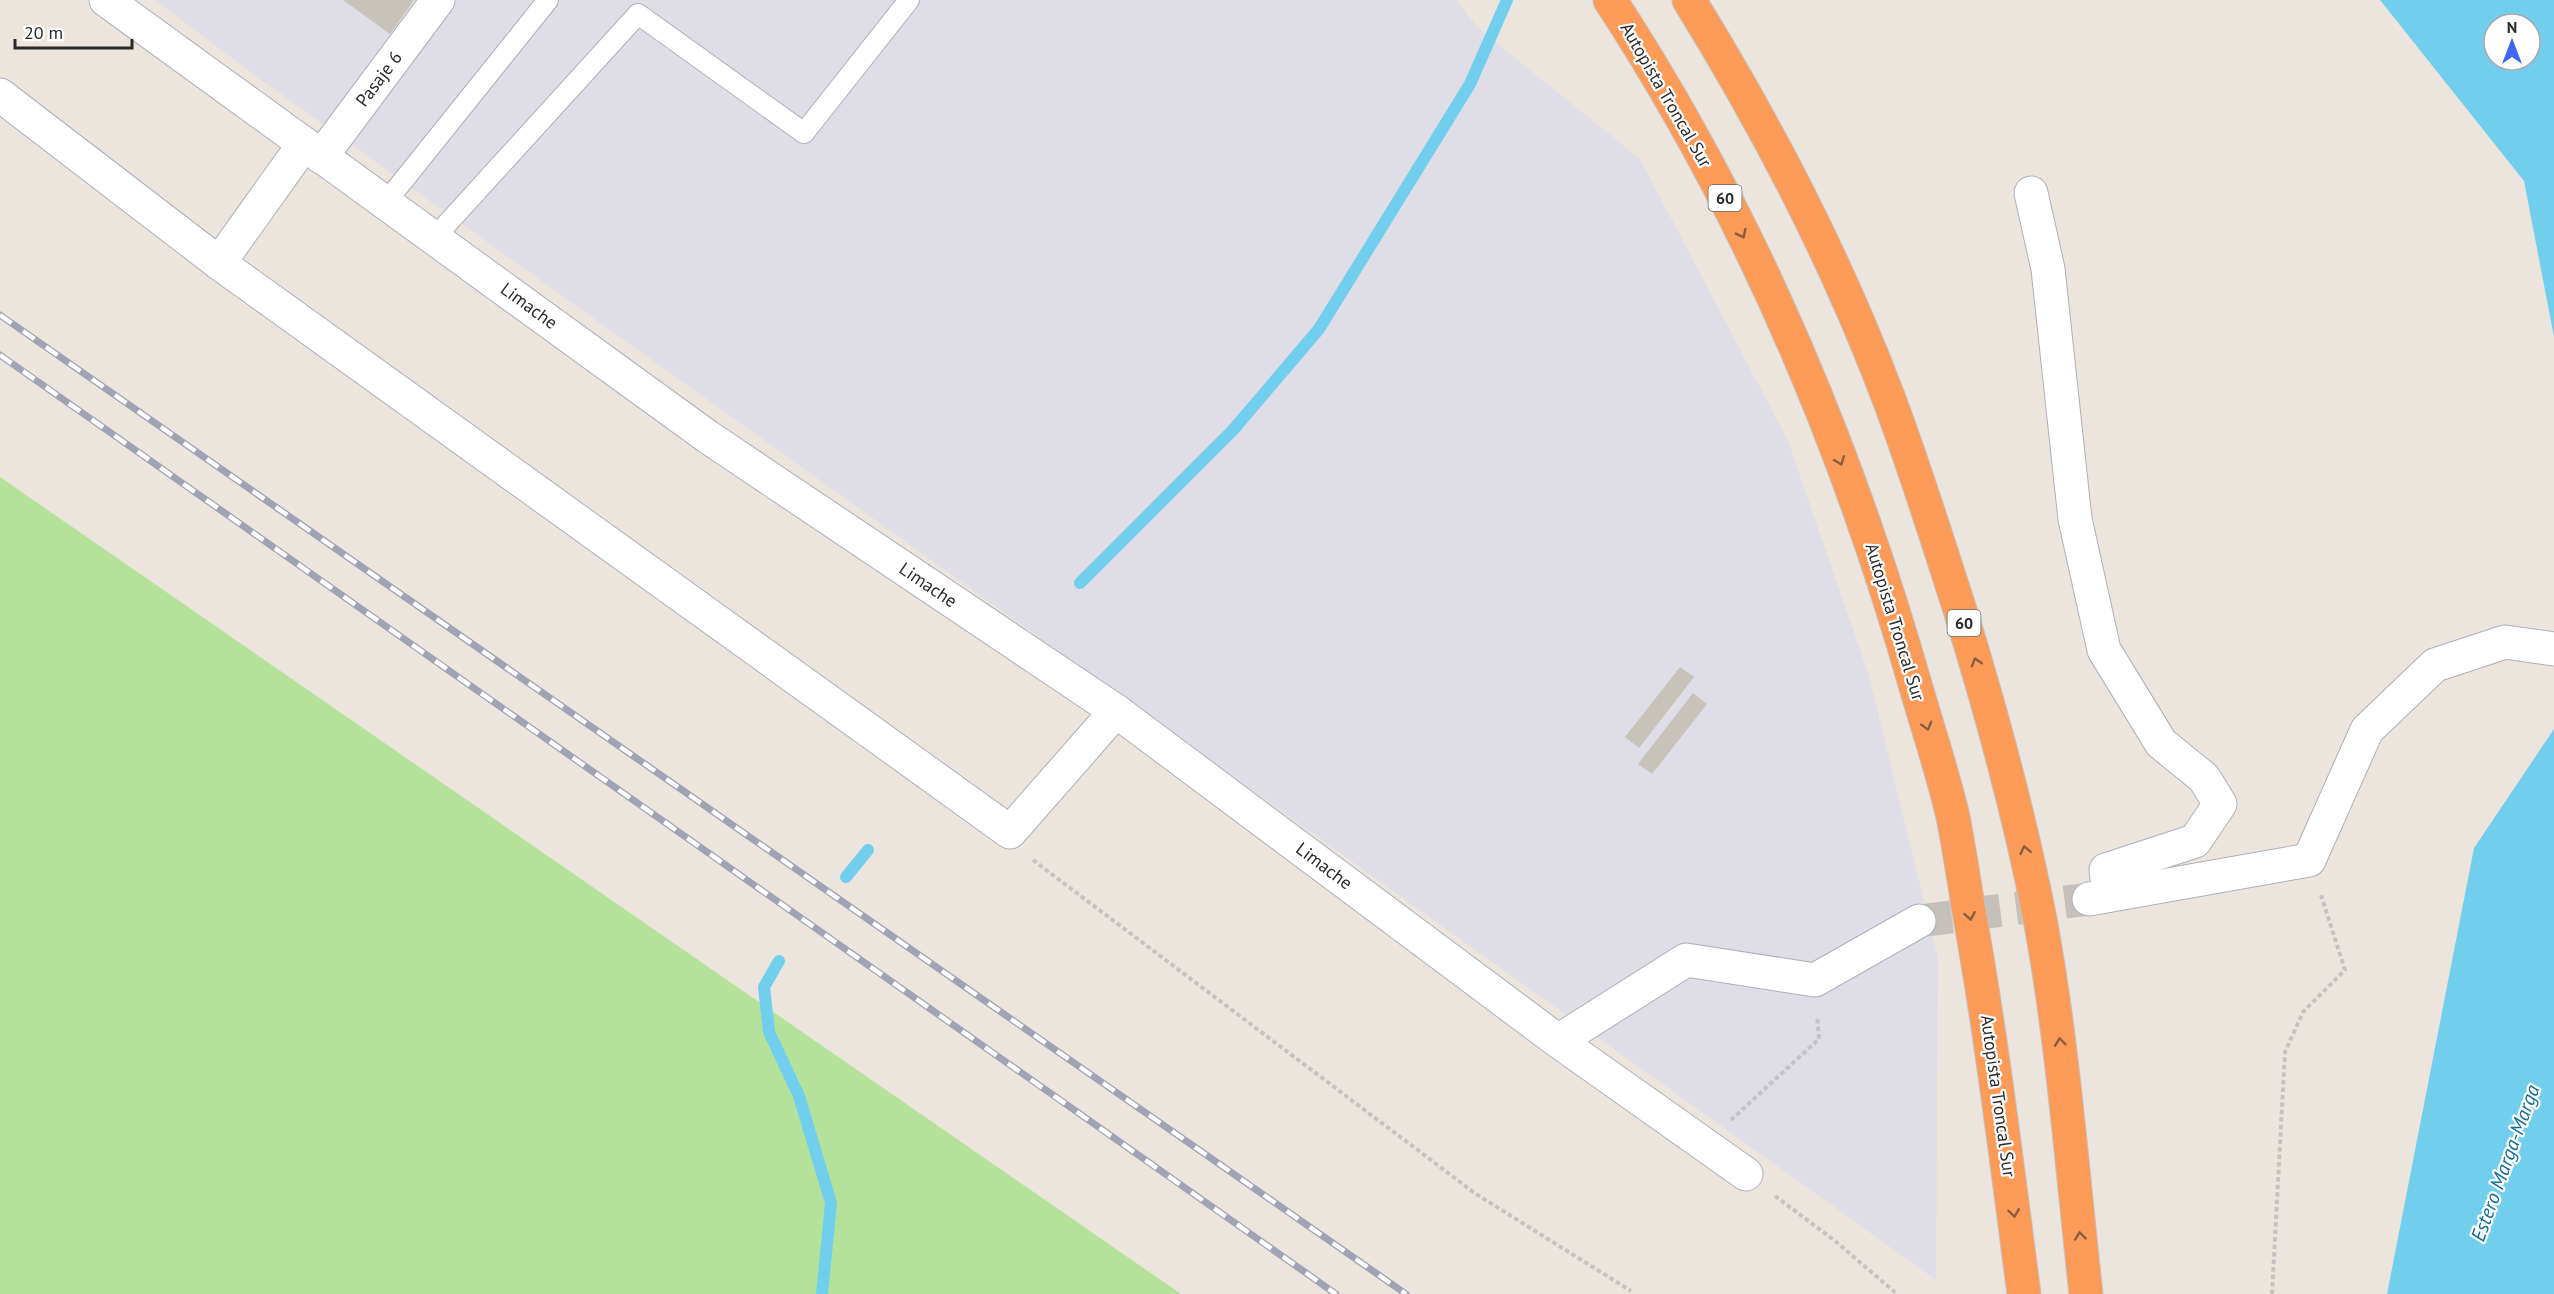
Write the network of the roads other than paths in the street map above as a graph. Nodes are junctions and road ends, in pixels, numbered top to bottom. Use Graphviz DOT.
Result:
graph roads {
  1 [pos="106,0"];
  2 [pos="438,0"];
  3 [pos="549,0"];
  4 [pos="909,0"];
  5 [pos="1610,0"];
  6 [pos="1689,0"];
  7 [pos="0,95"];
  8 [pos="312,151"];
  9 [pos="2031,193"];
  10 [pos="386,201"];
  11 [pos="435,237"];
  12 [pos="219,263"];
  13 [pos="2554,649"];
  14 [pos="1116,711"];
  15 [pos="1919,921"];
  16 [pos="1558,1041"];
  17 [pos="1746,1174"];
  18 [pos="2025,1294"];
  19 [pos="2086,1294"];
  1 -- 8 [label="street, Limache"];
  2 -- 8 [label="street, Pasaje 6"];
  3 -- 10 [label="lane"];
  4 -- 11 [label="lane"];
  5 -- 18 [label="highway, Autopista Troncal Sur / 60, one-way"];
  19 -- 6 [label="highway, 60, one-way"];
  7 -- 12 [label="street"];
  8 -- 10 [label="street, Limache"];
  8 -- 12 [label="street, Pasaje 6"];
  9 -- 13 [label="street"];
  10 -- 11 [label="street, Limache"];
  11 -- 14 [label="street, Limache"];
  12 -- 14 [label="street"];
  14 -- 16 [label="street, Limache"];
  15 -- 16 [label="street"];
  16 -- 17 [label="street, Limache"];
}
